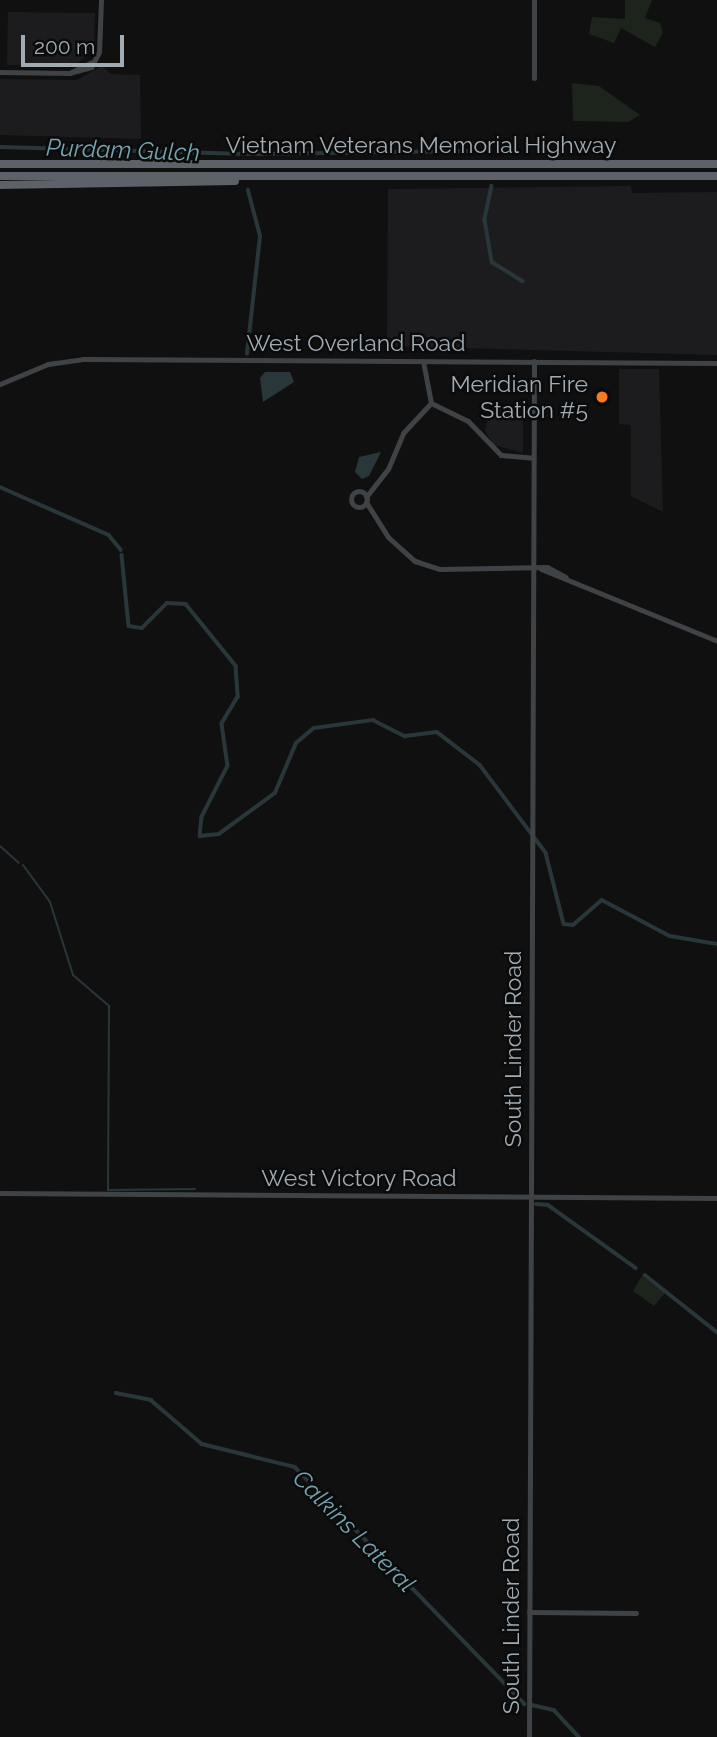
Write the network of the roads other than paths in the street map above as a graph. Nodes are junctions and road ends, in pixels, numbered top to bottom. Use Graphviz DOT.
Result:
graph roads {
  1 [pos="101,0"];
  2 [pos="534,0"];
  3 [pos="0,72"];
  4 [pos="534,78"];
  5 [pos="0,159"];
  6 [pos="0,164"];
  7 [pos="27,164"];
  8 [pos="717,164"];
  9 [pos="0,176"];
  10 [pos="311,176"];
  11 [pos="717,176"];
  12 [pos="0,185"];
  13 [pos="423,361"];
  14 [pos="534,361"];
  15 [pos="717,363"];
  16 [pos="0,384"];
  17 [pos="431,403"];
  18 [pos="533,458"];
  19 [pos="365,497"];
  20 [pos="361,507"];
  21 [pos="371,513"];
  22 [pos="531,569"];
  23 [pos="717,641"];
  24 [pos="0,1193"];
  25 [pos="530,1197"];
  26 [pos="717,1198"];
  27 [pos="529,1612"];
  28 [pos="636,1613"];
  29 [pos="528,1737"];
  1 -- 3 [label="street"];
  2 -- 4 [label="street"];
  5 -- 7 [label="highway"];
  6 -- 7 [label="highway, Vietnam Veterans Memorial Highway"];
  7 -- 8 [label="highway, Vietnam Veterans Memorial Highway"];
  9 -- 10 [label="highway, Vietnam Veterans Memorial Highway"];
  10 -- 11 [label="highway, Vietnam Veterans Memorial Highway"];
  10 -- 12 [label="highway"];
  13 -- 14 [label="street, West Overland Road"];
  13 -- 16 [label="street, West Overland Road"];
  13 -- 17 [label="street"];
  14 -- 15 [label="street, West Overland Road"];
  14 -- 18 [label="street, South Linder Road"];
  17 -- 18 [label="street"];
  17 -- 19 [label="street"];
  18 -- 22 [label="street, South Linder Road"];
  19 -- 20 [label="street"];
  19 -- 20 [label="street"];
  19 -- 21 [label="street"];
  20 -- 21 [label="street"];
  21 -- 22 [label="street"];
  22 -- 23 [label="street"];
  22 -- 25 [label="street, South Linder Road"];
  24 -- 25 [label="street, West Victory Road"];
  25 -- 26 [label="street, West Victory Road"];
  25 -- 27 [label="street, South Linder Road"];
  27 -- 28 [label="street"];
  27 -- 29 [label="street, South Linder Road"];
}
